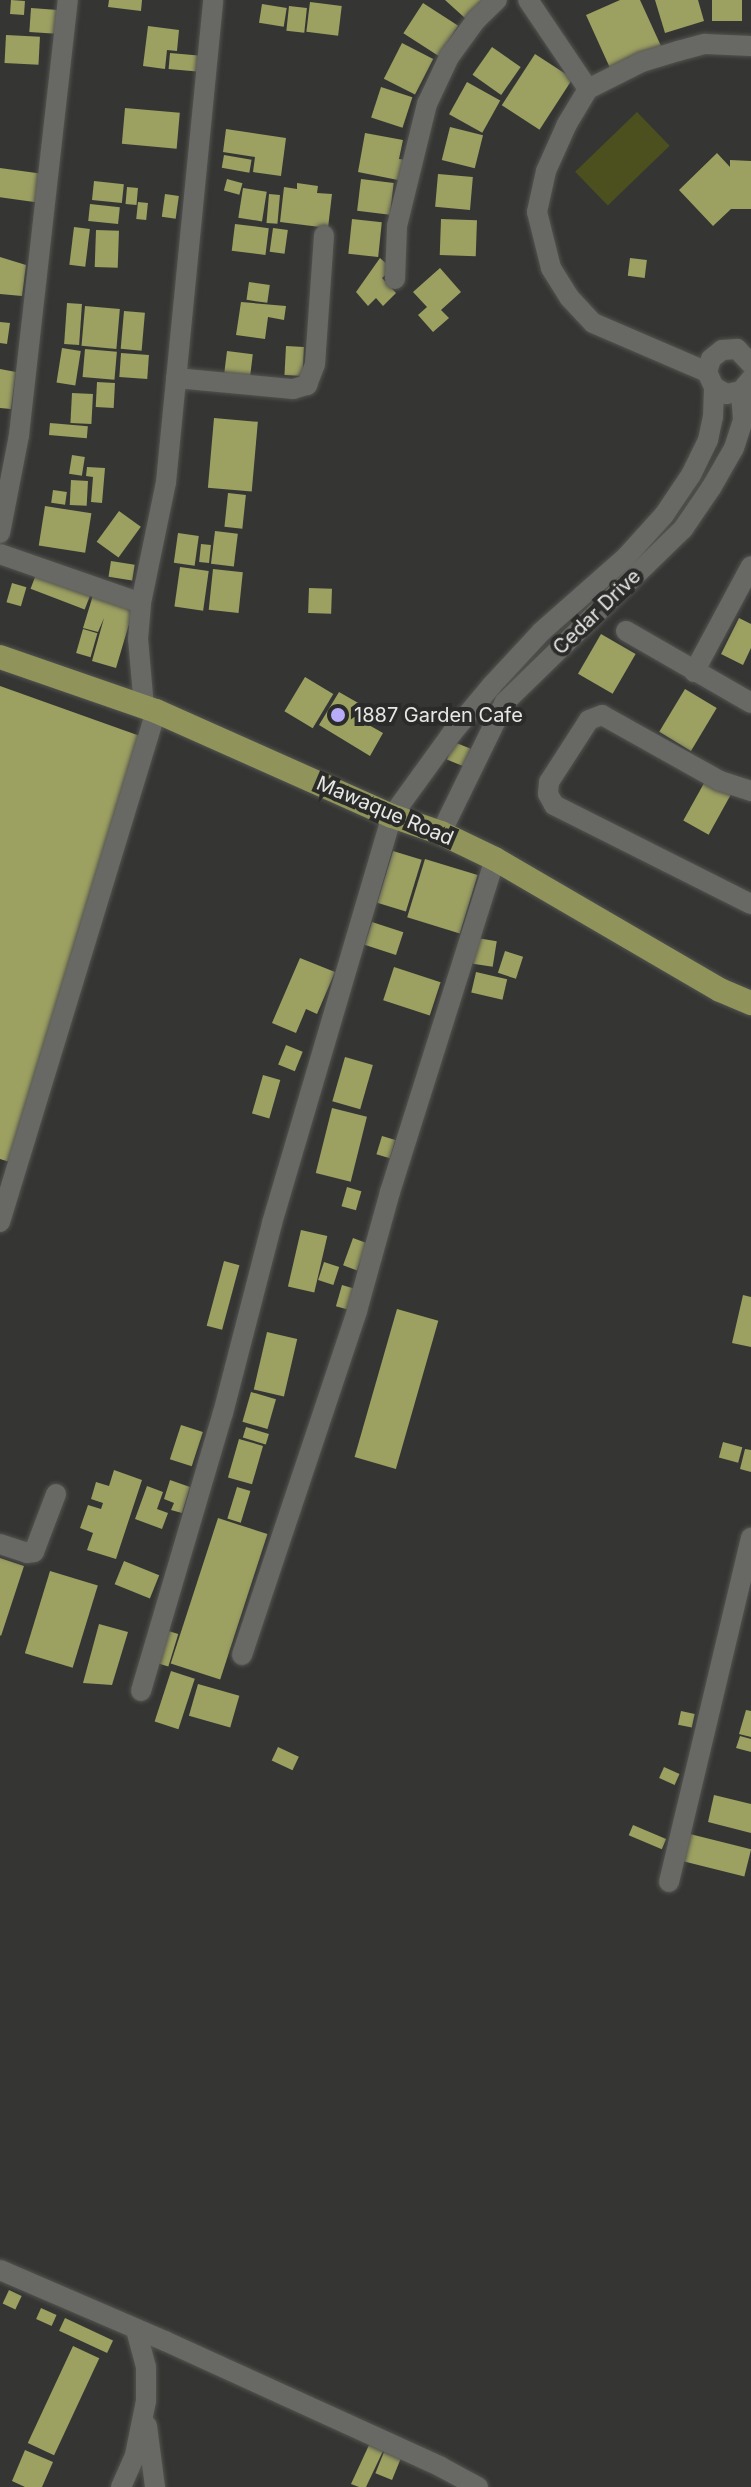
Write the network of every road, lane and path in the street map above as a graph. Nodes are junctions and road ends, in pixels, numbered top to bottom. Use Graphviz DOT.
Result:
graph roads {
  1 [pos="68,0"];
  2 [pos="213,0"];
  3 [pos="497,0"];
  4 [pos="528,0"];
  5 [pos="751,46"];
  6 [pos="588,89"];
  7 [pos="324,235"];
  8 [pos="395,279"];
  9 [pos="751,364"];
  10 [pos="706,375"];
  11 [pos="176,378"];
  12 [pos="746,385"];
  13 [pos="0,533"];
  14 [pos="0,554"];
  15 [pos="751,566"];
  16 [pos="731,599"];
  17 [pos="141,603"];
  18 [pos="751,607"];
  19 [pos="626,631"];
  20 [pos="0,657"];
  21 [pos="694,672"];
  22 [pos="751,703"];
  23 [pos="150,709"];
  24 [pos="751,791"];
  25 [pos="392,816"];
  26 [pos="441,833"];
  27 [pos="495,859"];
  28 [pos="751,904"];
  29 [pos="751,1003"];
  30 [pos="0,1222"];
  31 [pos="56,1494"];
  32 [pos="751,1538"];
  33 [pos="0,1544"];
  34 [pos="242,1655"];
  35 [pos="141,1691"];
  36 [pos="669,1882"];
  37 [pos="0,2270"];
  38 [pos="136,2329"];
  39 [pos="145,2415"];
  40 [pos="121,2487"];
  41 [pos="155,2487"];
  42 [pos="478,2487"];
  1 -- 13 [label="street"];
  2 -- 11 [label="street"];
  3 -- 8 [label="street"];
  4 -- 6 [label="street"];
  5 -- 6 [label="street"];
  6 -- 10 [label="street"];
  7 -- 11 [label="street"];
  9 -- 10 [label="street"];
  10 -- 12 [label="street"];
  10 -- 25 [label="street, Cedar Drive"];
  11 -- 17 [label="street"];
  12 -- 26 [label="street, Cedar Drive"];
  14 -- 17 [label="street"];
  15 -- 16 [label="street"];
  16 -- 18 [label="street"];
  16 -- 21 [label="street"];
  17 -- 23 [label="street"];
  19 -- 21 [label="street"];
  20 -- 23 [label="main road, Mawaque Road"];
  21 -- 22 [label="street"];
  23 -- 25 [label="main road, Mawaque Road"];
  23 -- 30 [label="street"];
  24 -- 28 [label="street"];
  25 -- 26 [label="main road, Mawaque Road"];
  25 -- 35 [label="street, Cedar Drive"];
  26 -- 27 [label="main road, Mawaque Road"];
  27 -- 29 [label="main road, Mawaque Road"];
  27 -- 34 [label="street"];
  31 -- 33 [label="street"];
  32 -- 36 [label="street"];
  37 -- 38 [label="street"];
  38 -- 39 [label="street"];
  38 -- 42 [label="street"];
  39 -- 40 [label="street"];
  39 -- 41 [label="street"];
}
